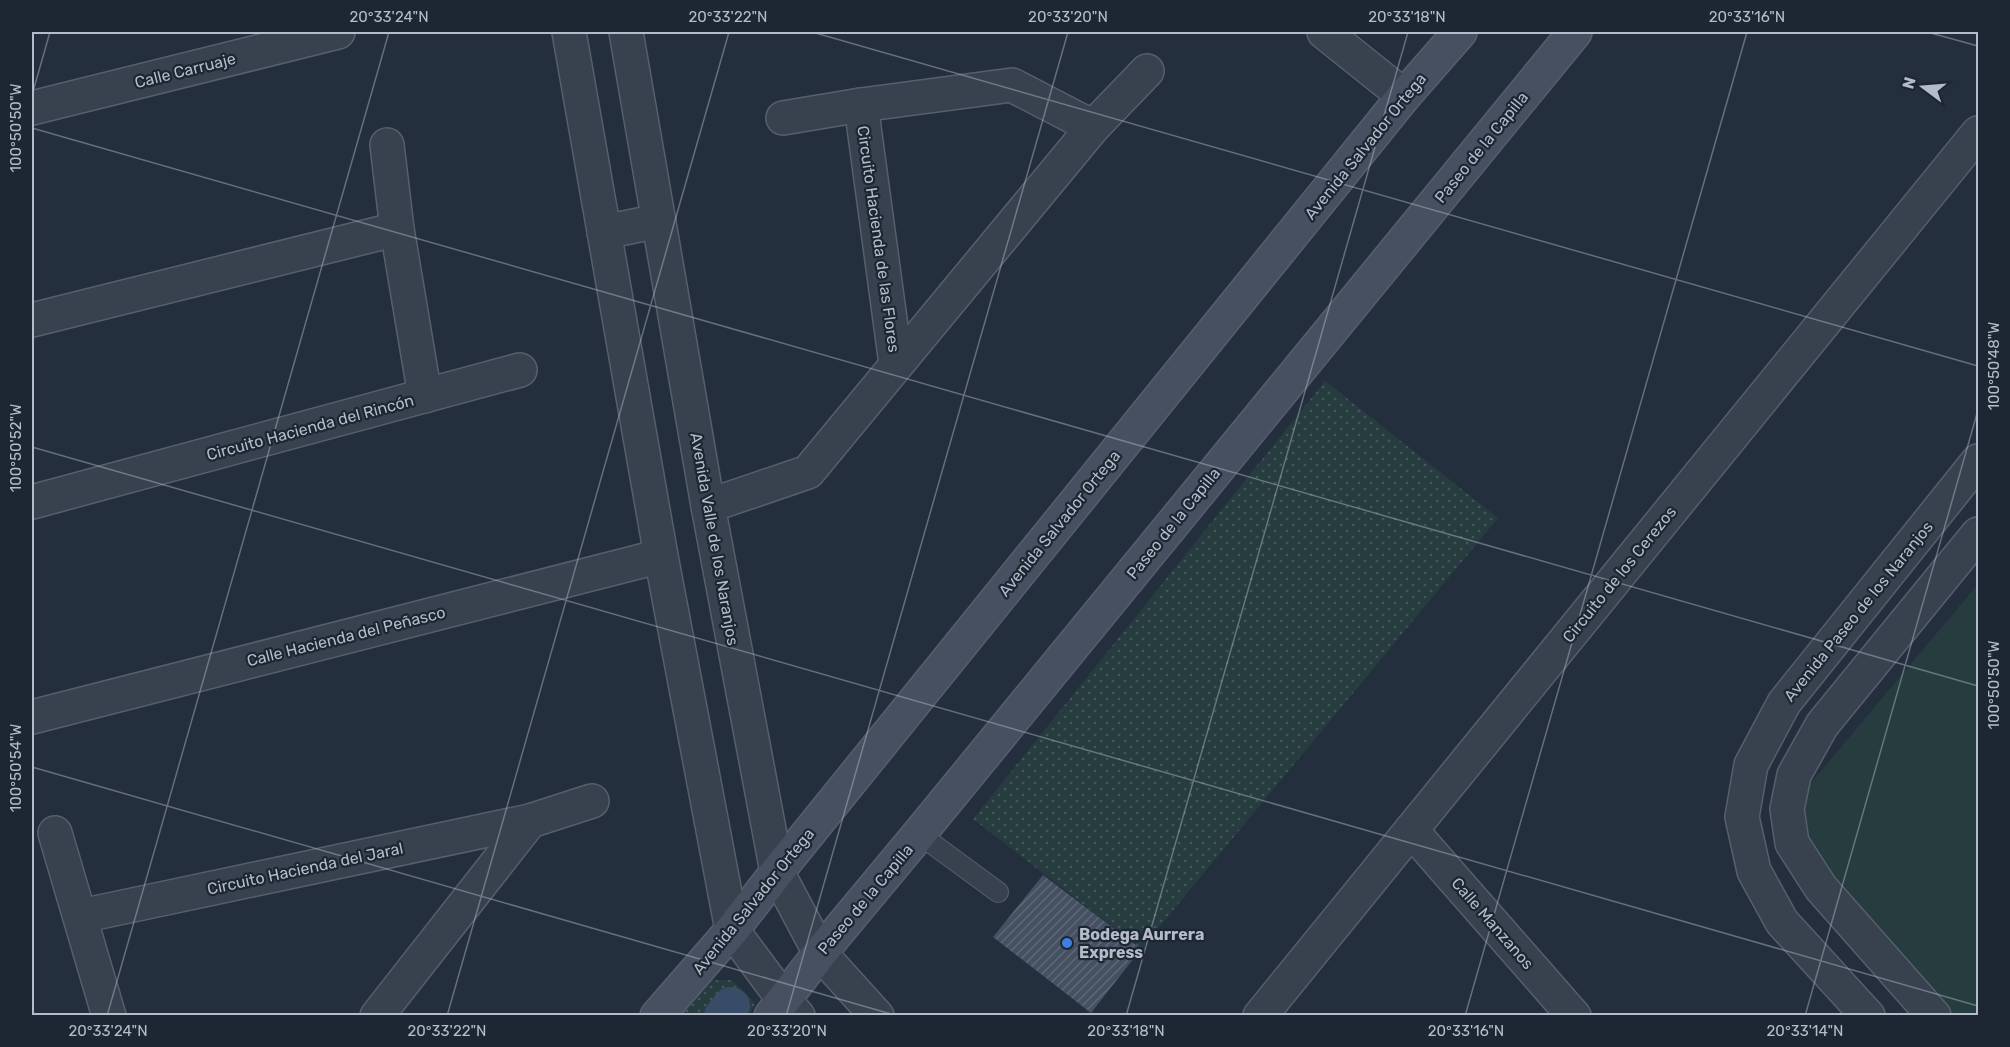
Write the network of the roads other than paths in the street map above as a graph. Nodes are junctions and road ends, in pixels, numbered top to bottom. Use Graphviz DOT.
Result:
graph roads {
  1 [pos="338,32"];
  2 [pos="568,32"];
  3 [pos="626,32"];
  4 [pos="1324,32"];
  5 [pos="1460,32"];
  6 [pos="1575,32"];
  7 [pos="1147,71"];
  8 [pos="1404,96"];
  9 [pos="861,105"];
  10 [pos="32,108"];
  11 [pos="783,118"];
  12 [pos="1093,127"];
  13 [pos="1978,133"];
  14 [pos="387,145"];
  15 [pos="659,221"];
  16 [pos="397,229"];
  17 [pos="604,232"];
  18 [pos="32,320"];
  19 [pos="896,364"];
  20 [pos="520,370"];
  21 [pos="425,396"];
  22 [pos="1978,460"];
  23 [pos="32,502"];
  24 [pos="708,506"];
  25 [pos="1978,534"];
  26 [pos="661,556"];
  27 [pos="32,717"];
  28 [pos="592,801"];
  29 [pos="530,821"];
  30 [pos="1411,830"];
  31 [pos="55,833"];
  32 [pos="919,834"];
  33 [pos="777,872"];
  34 [pos="998,892"];
  35 [pos="81,916"];
  36 [pos="732,930"];
  37 [pos="820,953"];
  38 [pos="784,1010"];
  39 [pos="109,1016"];
  40 [pos="377,1016"];
  41 [pos="657,1016"];
  42 [pos="877,1016"];
  43 [pos="1260,1016"];
  44 [pos="1574,1016"];
  45 [pos="1868,1016"];
  46 [pos="1934,1016"];
  1 -- 10 [label="street, Calle Carruaje"];
  2 -- 17 [label="street"];
  3 -- 15 [label="street, Avenida Valle de los Naranjos"];
  4 -- 8 [label="street"];
  5 -- 8 [label="main road, Avenida Salvador Ortega"];
  6 -- 32 [label="main road, Paseo de la Capilla"];
  7 -- 12 [label="street, Circuito Hacienda de las Flores"];
  8 -- 33 [label="main road, Avenida Salvador Ortega"];
  9 -- 11 [label="street"];
  9 -- 12 [label="street, Circuito Hacienda de las Flores"];
  9 -- 19 [label="street, Circuito Hacienda de las Flores"];
  12 -- 19 [label="street, Circuito Hacienda de las Flores"];
  13 -- 30 [label="street, Circuito de los Cerezos"];
  14 -- 16 [label="street, Circuito Hacienda del Rincón"];
  15 -- 17 [label="street"];
  15 -- 24 [label="street, Avenida Valle de los Naranjos"];
  16 -- 18 [label="street"];
  16 -- 21 [label="street, Circuito Hacienda del Rincón"];
  17 -- 26 [label="street"];
  19 -- 24 [label="street, Circuito Hacienda de las Flores"];
  20 -- 21 [label="street"];
  21 -- 23 [label="street, Circuito Hacienda del Rincón"];
  22 -- 45 [label="street, Avenida Paseo de los Naranjos"];
  24 -- 33 [label="street, Avenida Valle de los Naranjos"];
  25 -- 46 [label="street"];
  26 -- 27 [label="street, Calle Hacienda del Peñasco"];
  26 -- 36 [label="street"];
  28 -- 29 [label="street, Circuito Hacienda del Jaral"];
  29 -- 35 [label="street, Circuito Hacienda del Jaral"];
  29 -- 40 [label="street"];
  30 -- 43 [label="street, Circuito de los Cerezos"];
  30 -- 44 [label="street, Calle Manzanos"];
  31 -- 35 [label="street"];
  32 -- 34 [label="lane"];
  32 -- 37 [label="main road, Paseo de la Capilla"];
  33 -- 36 [label="main road, Avenida Salvador Ortega"];
  33 -- 37 [label="street, Avenida Valle de los Naranjos"];
  35 -- 39 [label="street"];
  36 -- 38 [label="street"];
  36 -- 41 [label="main road, Avenida Salvador Ortega"];
  37 -- 38 [label="main road, Paseo de la Capilla"];
  37 -- 42 [label="street, Avenida Valle de los Naranjos"];
}
